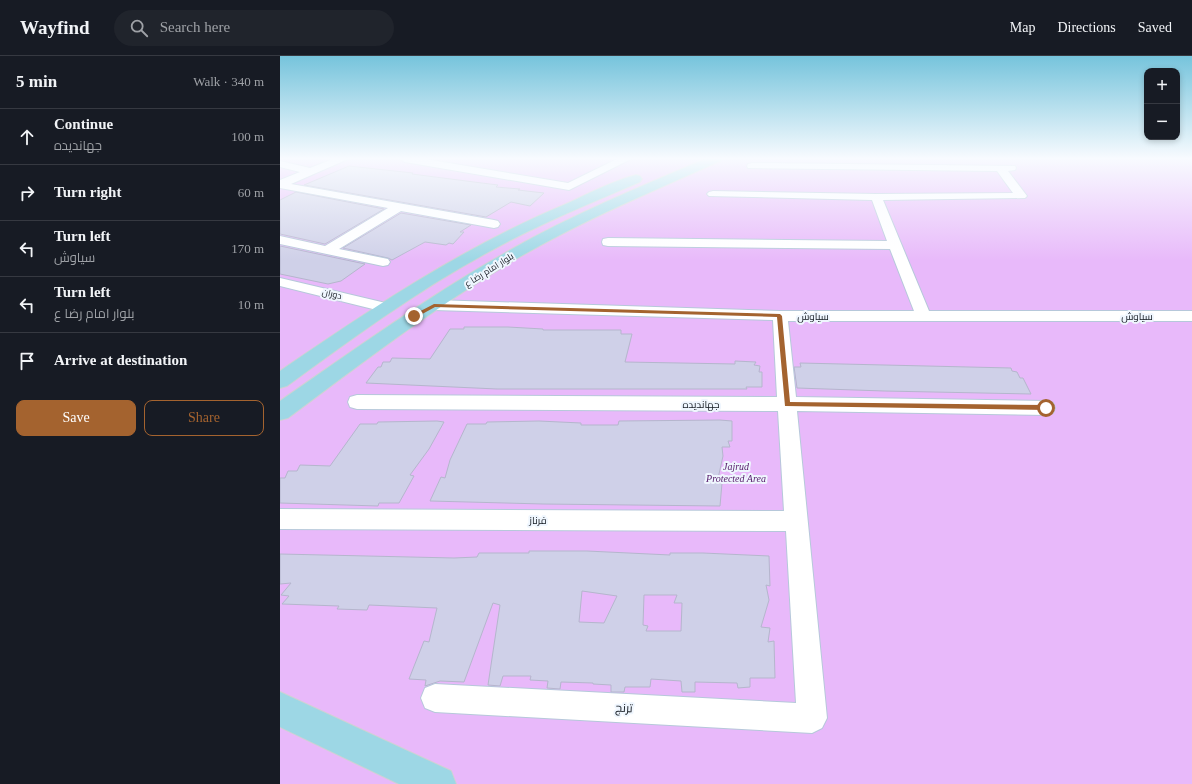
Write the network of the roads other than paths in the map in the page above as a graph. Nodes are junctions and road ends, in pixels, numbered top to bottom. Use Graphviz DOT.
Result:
graph roads {
  1 [pos="326,193"];
  2 [pos="603,193"];
  3 [pos="638,193"];
  4 [pos="1019,193"];
  5 [pos="713,194"];
  6 [pos="876,197"];
  7 [pos="399,207"];
  8 [pos="494,224"];
  9 [pos="280,240"];
  10 [pos="608,242"];
  11 [pos="895,245"];
  12 [pos="327,250"];
  13 [pos="383,262"];
  14 [pos="280,282"];
  15 [pos="434,305"];
  16 [pos="385,307"];
  17 [pos="780,316"];
  18 [pos="923,316"];
  19 [pos="1192,316"];
  20 [pos="280,381"];
  21 [pos="357,402"];
  22 [pos="787,404"];
  23 [pos="1046,408"];
  24 [pos="280,412"];
  25 [pos="280,519"];
  26 [pos="796,521"];
  27 [pos="435,698"];
  28 [pos="280,709"];
  29 [pos="438,784"];
  1 -- 7 [label="street"];
  2 -- 16 [label="main road, بلوار امام رضا ع"];
  3 -- 15 [label="main road, بلوار امام رضا ع"];
  4 -- 6 [label="street"];
  5 -- 6 [label="street"];
  6 -- 11 [label="street"];
  7 -- 8 [label="street"];
  7 -- 12 [label="street"];
  9 -- 12 [label="street"];
  10 -- 11 [label="street"];
  11 -- 18 [label="street"];
  12 -- 13 [label="street"];
  14 -- 16 [label="street, دوران"];
  15 -- 17 [label="street, سیاوش"];
  15 -- 24 [label="main road, بلوار امام رضا ع"];
  16 -- 20 [label="main road, بلوار امام رضا ع"];
  17 -- 18 [label="street, سیاوش"];
  17 -- 22 [label="street"];
  18 -- 19 [label="street, سیاوش"];
  21 -- 22 [label="street, جهاندیده"];
  22 -- 23 [label="street, جهاندیده"];
  22 -- 26 [label="street"];
  25 -- 26 [label="street, فرناز"];
  26 -- 27 [label="street, ترنج"];
  28 -- 29 [label="main road"];
}
